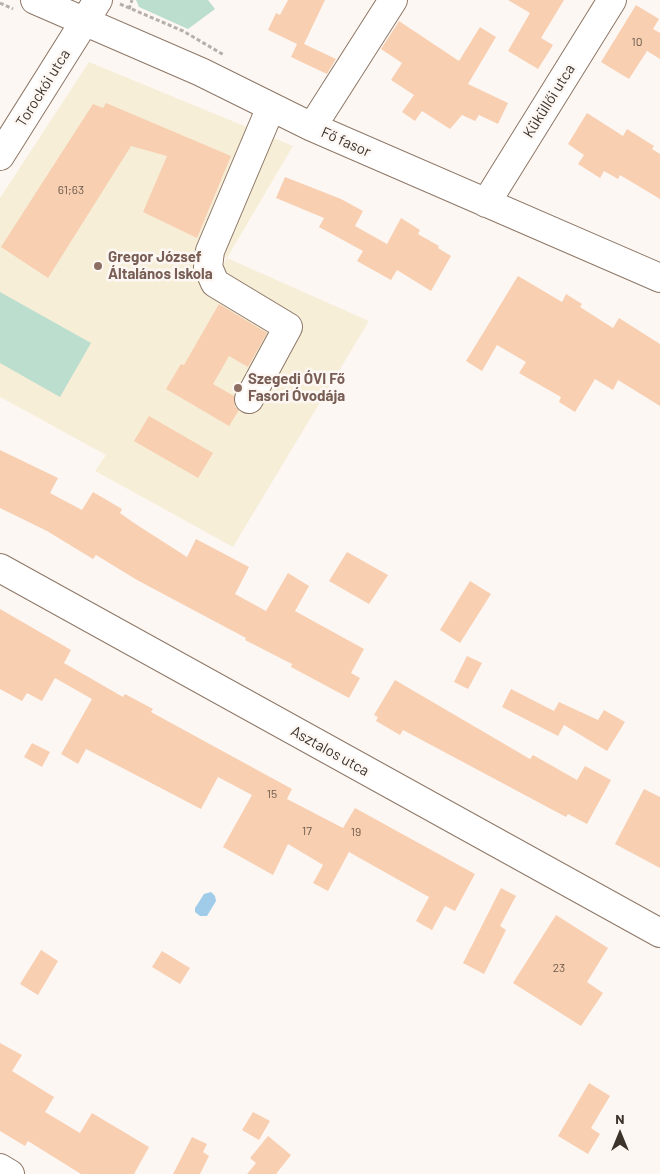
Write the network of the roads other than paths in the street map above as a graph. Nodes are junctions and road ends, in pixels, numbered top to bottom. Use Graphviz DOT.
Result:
graph roads {
  1 [pos="36,0"];
  2 [pos="393,0"];
  3 [pos="612,0"];
  4 [pos="92,11"];
  5 [pos="271,107"];
  6 [pos="312,127"];
  7 [pos="0,156"];
  8 [pos="486,203"];
  9 [pos="660,278"];
  10 [pos="249,399"];
  11 [pos="0,568"];
  12 [pos="660,933"];
  13 [pos="0,1168"];
  14 [pos="10,1174"];
  1 -- 4 [label="street, Fő fasor"];
  2 -- 6 [label="street"];
  3 -- 8 [label="street, Küküllői utca"];
  4 -- 5 [label="street, Fő fasor"];
  4 -- 7 [label="street, Torockói utca"];
  5 -- 6 [label="street, Fő fasor"];
  5 -- 10 [label="street"];
  6 -- 8 [label="street, Fő fasor"];
  8 -- 9 [label="street, Fő fasor"];
  11 -- 12 [label="street, Asztalos utca"];
  13 -- 14 [label="street"];
}
